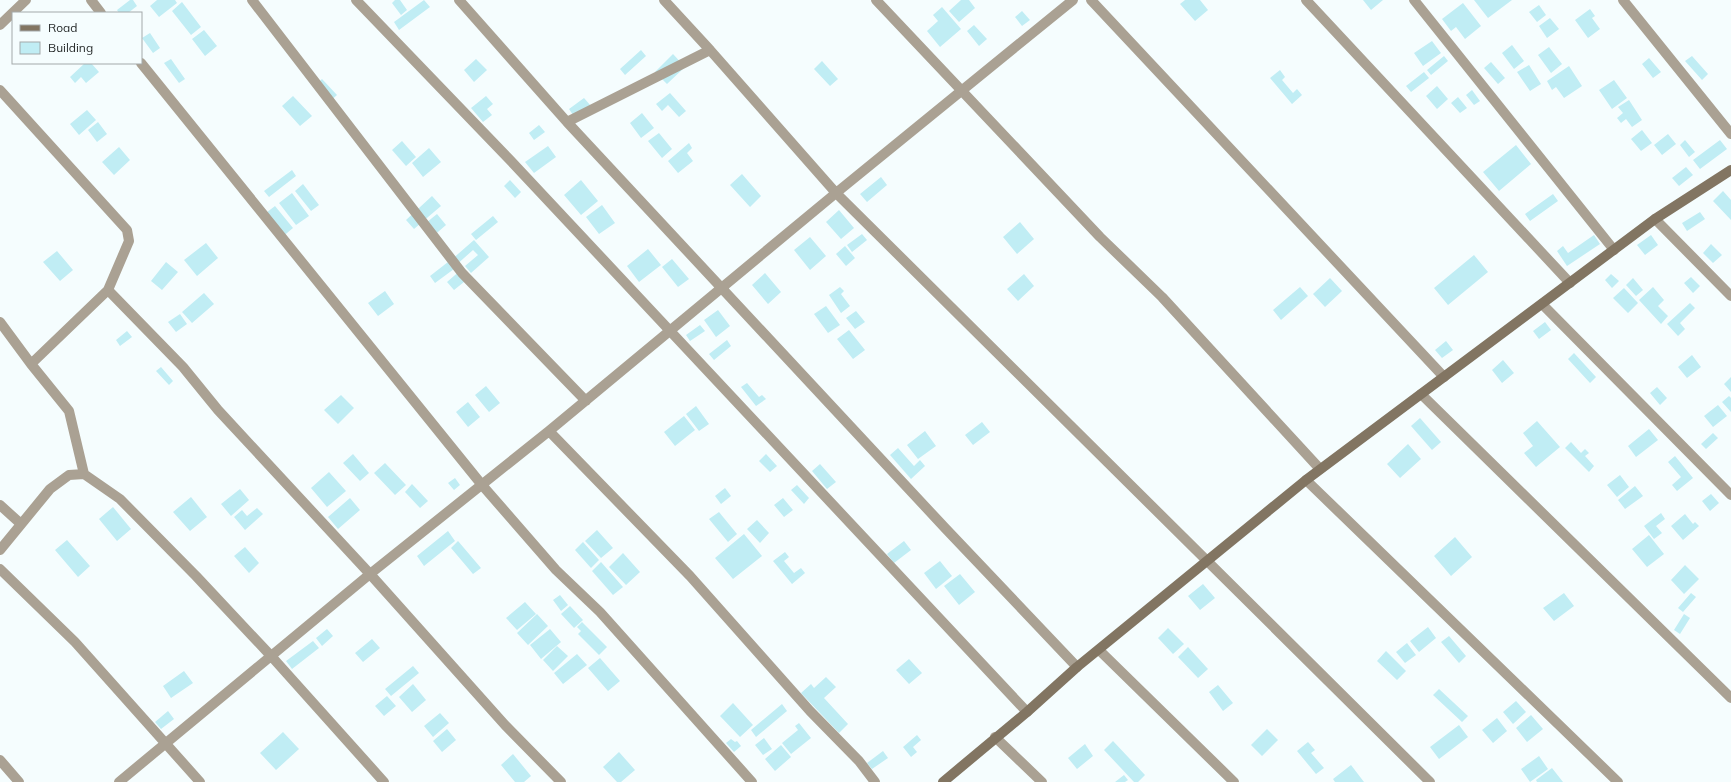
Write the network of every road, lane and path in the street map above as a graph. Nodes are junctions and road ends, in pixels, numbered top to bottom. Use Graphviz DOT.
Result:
graph roads {
  1 [pos="26,0"];
  2 [pos="91,0"];
  3 [pos="252,0"];
  4 [pos="356,0"];
  5 [pos="459,0"];
  6 [pos="664,0"];
  7 [pos="876,0"];
  8 [pos="1073,0"];
  9 [pos="1090,0"];
  10 [pos="1306,0"];
  11 [pos="1414,0"];
  12 [pos="1623,0"];
  13 [pos="14,12"];
  14 [pos="100,12"];
  15 [pos="12,14"];
  16 [pos="0,26"];
  17 [pos="710,50"];
  18 [pos="142,64"];
  19 [pos="0,90"];
  20 [pos="962,91"];
  21 [pos="567,122"];
  22 [pos="1731,134"];
  23 [pos="1731,170"];
  24 [pos="836,192"];
  25 [pos="1655,219"];
  26 [pos="1614,250"];
  27 [pos="1570,283"];
  28 [pos="720,288"];
  29 [pos="108,290"];
  30 [pos="1731,296"];
  31 [pos="1542,304"];
  32 [pos="0,322"];
  33 [pos="669,332"];
  34 [pos="31,364"];
  35 [pos="1444,377"];
  36 [pos="1421,394"];
  37 [pos="586,401"];
  38 [pos="549,431"];
  39 [pos="1320,469"];
  40 [pos="84,474"];
  41 [pos="1306,480"];
  42 [pos="482,485"];
  43 [pos="1731,495"];
  44 [pos="0,505"];
  45 [pos="21,524"];
  46 [pos="0,550"];
  47 [pos="1207,561"];
  48 [pos="0,569"];
  49 [pos="370,574"];
  50 [pos="1099,650"];
  51 [pos="272,656"];
  52 [pos="1077,667"];
  53 [pos="1731,698"];
  54 [pos="1027,712"];
  55 [pos="995,737"];
  56 [pos="165,744"];
  57 [pos="0,760"];
  58 [pos="19,782"];
  59 [pos="118,782"];
  60 [pos="200,782"];
  61 [pos="384,782"];
  62 [pos="561,782"];
  63 [pos="752,782"];
  64 [pos="875,782"];
  65 [pos="943,782"];
  66 [pos="1042,782"];
  67 [pos="1234,782"];
  68 [pos="1430,782"];
  69 [pos="1618,782"];
  1 -- 13 [label="street"];
  2 -- 14 [label="street"];
  3 -- 37 [label="street"];
  4 -- 33 [label="street"];
  5 -- 21 [label="street"];
  6 -- 17 [label="street"];
  7 -- 20 [label="street"];
  8 -- 20 [label="street"];
  9 -- 35 [label="street"];
  10 -- 27 [label="street"];
  11 -- 26 [label="street"];
  12 -- 22 [label="street"];
  15 -- 16 [label="street"];
  17 -- 21 [label="street"];
  17 -- 24 [label="street"];
  18 -- 42 [label="street"];
  19 -- 29 [label="street"];
  20 -- 24 [label="street"];
  20 -- 39 [label="street"];
  21 -- 28 [label="street"];
  23 -- 25 [label="main road"];
  24 -- 28 [label="street"];
  24 -- 47 [label="street"];
  25 -- 26 [label="main road"];
  25 -- 30 [label="street"];
  26 -- 27 [label="main road"];
  27 -- 31 [label="main road"];
  28 -- 33 [label="street"];
  28 -- 52 [label="street"];
  29 -- 34 [label="street"];
  29 -- 49 [label="street"];
  31 -- 35 [label="main road"];
  31 -- 43 [label="street"];
  32 -- 34 [label="street"];
  33 -- 37 [label="street"];
  33 -- 54 [label="street"];
  34 -- 40 [label="street"];
  35 -- 36 [label="main road"];
  36 -- 39 [label="main road"];
  36 -- 53 [label="street"];
  37 -- 38 [label="street"];
  38 -- 42 [label="street"];
  38 -- 64 [label="street"];
  39 -- 41 [label="main road"];
  40 -- 45 [label="street"];
  40 -- 51 [label="street"];
  41 -- 47 [label="main road"];
  41 -- 69 [label="street"];
  42 -- 49 [label="street"];
  42 -- 63 [label="street"];
  44 -- 45 [label="street"];
  45 -- 46 [label="street"];
  47 -- 50 [label="main road"];
  47 -- 68 [label="street"];
  48 -- 56 [label="street"];
  49 -- 51 [label="street"];
  49 -- 62 [label="street"];
  50 -- 52 [label="main road"];
  50 -- 67 [label="street"];
  51 -- 56 [label="street"];
  51 -- 61 [label="street"];
  52 -- 54 [label="main road"];
  54 -- 55 [label="main road"];
  55 -- 65 [label="main road"];
  55 -- 66 [label="street"];
  56 -- 59 [label="street"];
  56 -- 60 [label="street"];
  57 -- 58 [label="street"];
}
